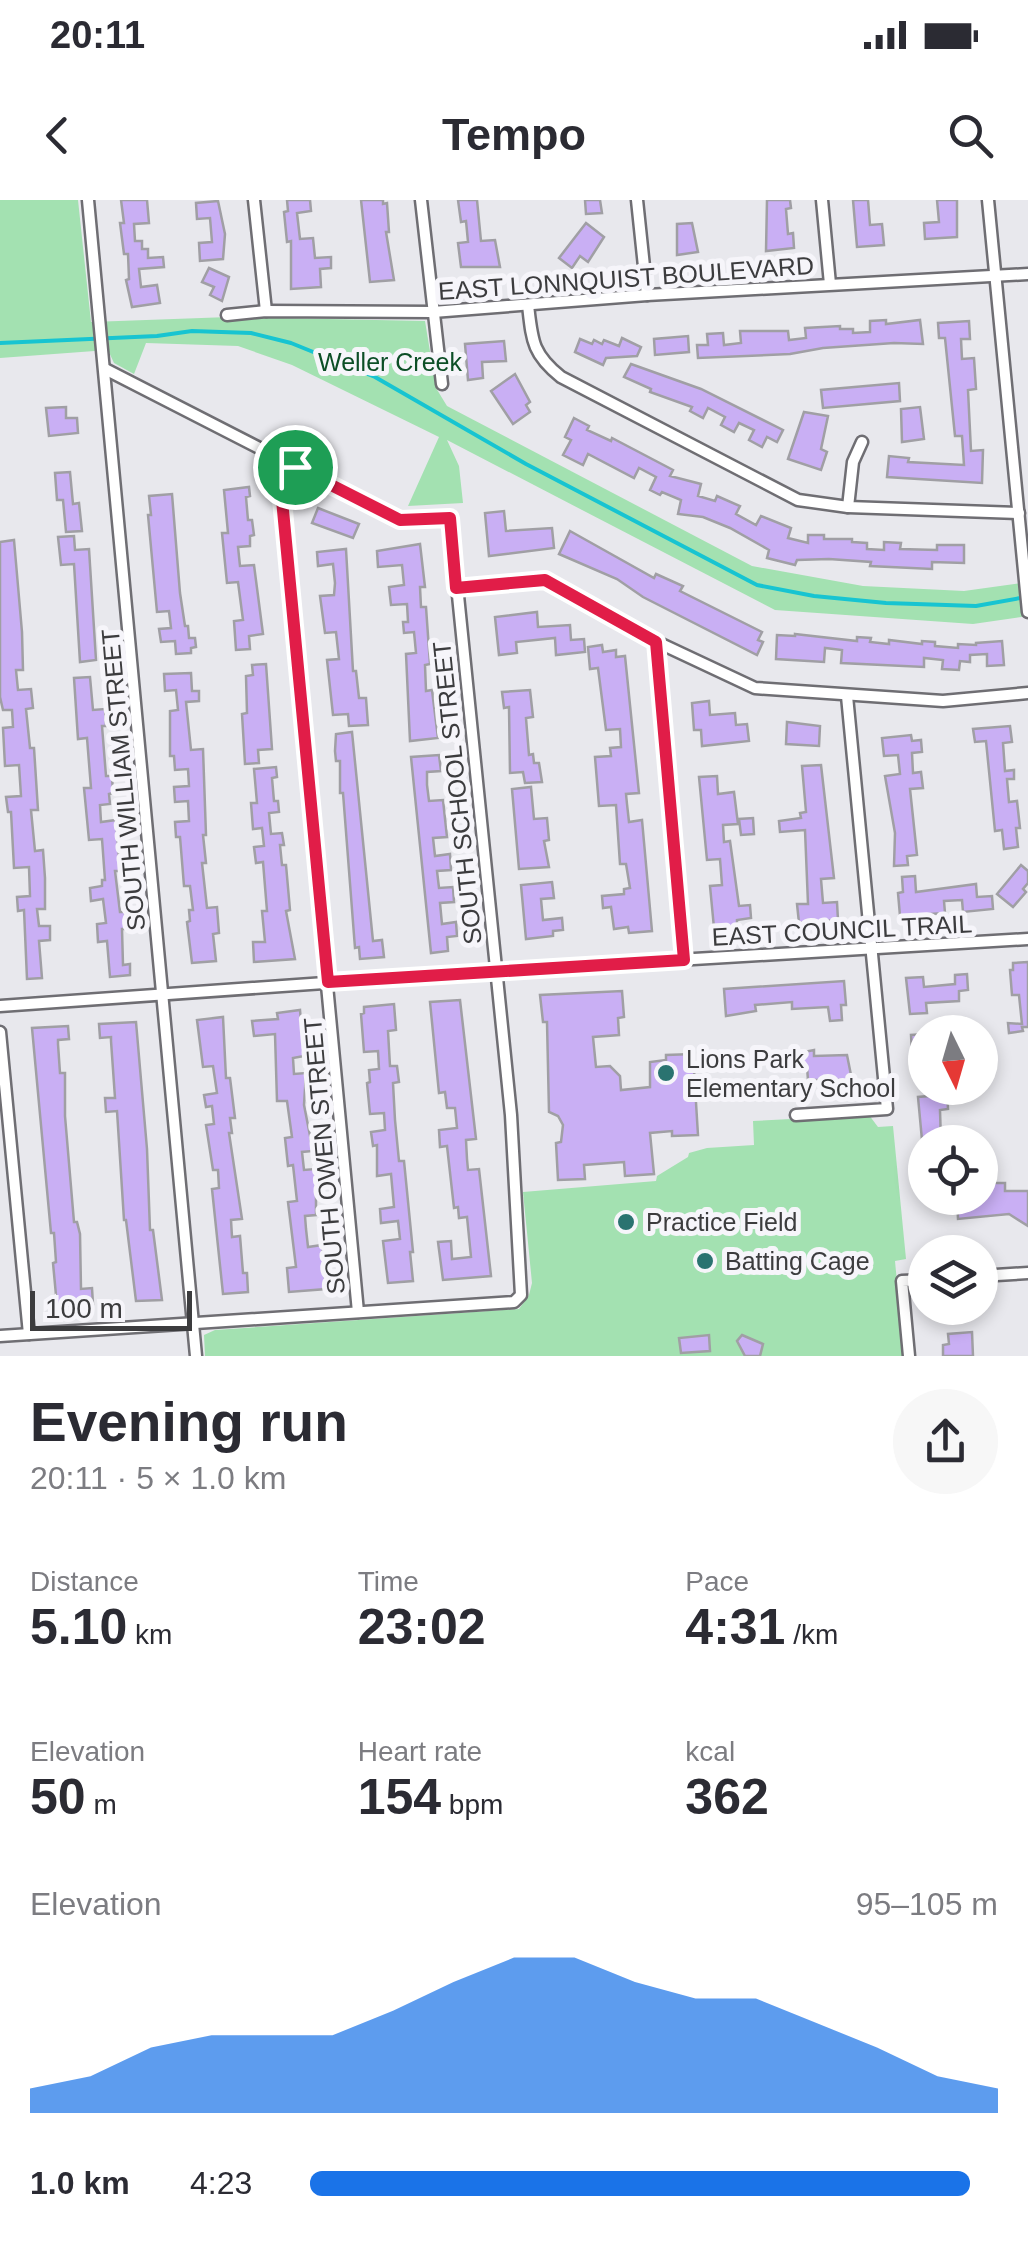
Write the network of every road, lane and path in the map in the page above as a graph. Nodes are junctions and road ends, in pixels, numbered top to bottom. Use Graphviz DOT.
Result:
graph roads {
  1 [pos="88,200"];
  2 [pos="254,200"];
  3 [pos="421,200"];
  4 [pos="638,200"];
  5 [pos="822,200"];
  6 [pos="988,200"];
  7 [pos="1028,274"];
  8 [pos="996,276"];
  9 [pos="830,284"];
  10 [pos="648,295"];
  11 [pos="528,305"];
  12 [pos="266,311"];
  13 [pos="433,312"];
  14 [pos="227,315"];
  15 [pos="106,370"];
  16 [pos="442,384"];
  17 [pos="862,442"];
  18 [pos="278,458"];
  19 [pos="848,507"];
  20 [pos="1018,513"];
  21 [pos="456,588"];
  22 [pos="1028,609"];
  23 [pos="656,642"];
  24 [pos="1028,694"];
  25 [pos="847,696"];
  26 [pos="1028,939"];
  27 [pos="873,948"];
  28 [pos="684,960"];
  29 [pos="494,970"];
  30 [pos="328,982"];
  31 [pos="163,994"];
  32 [pos="0,1006"];
  33 [pos="0,1032"];
  34 [pos="796,1115"];
  35 [pos="1028,1273"];
  36 [pos="998,1275"];
  37 [pos="908,1281"];
  38 [pos="358,1312"];
  39 [pos="193,1324"];
  40 [pos="29,1334"];
  41 [pos="0,1336"];
  42 [pos="196,1356"];
  43 [pos="910,1356"];
  1 -- 15 [label="street, SOUTH WILLIAM STREET"];
  2 -- 12 [label="street"];
  3 -- 13 [label="street"];
  4 -- 10 [label="street"];
  5 -- 9 [label="street"];
  6 -- 8 [label="street"];
  7 -- 8 [label="street, EAST LONNQUIST BOULEVARD"];
  8 -- 9 [label="street, EAST LONNQUIST BOULEVARD"];
  8 -- 20 [label="street"];
  9 -- 10 [label="street, EAST LONNQUIST BOULEVARD"];
  10 -- 11 [label="street, EAST LONNQUIST BOULEVARD"];
  11 -- 13 [label="street, EAST LONNQUIST BOULEVARD"];
  11 -- 19 [label="street"];
  12 -- 13 [label="street, EAST LONNQUIST BOULEVARD"];
  12 -- 14 [label="street, EAST LONNQUIST BOULEVARD"];
  13 -- 16 [label="street"];
  15 -- 18 [label="street"];
  15 -- 31 [label="street, SOUTH WILLIAM STREET"];
  17 -- 19 [label="street"];
  18 -- 21 [label="street, SOUTH SCHOOL STREET"];
  18 -- 30 [label="street, SOUTH OWEN STREET"];
  19 -- 20 [label="street"];
  20 -- 22 [label="street"];
  21 -- 23 [label="street"];
  21 -- 29 [label="street, SOUTH SCHOOL STREET"];
  23 -- 25 [label="street"];
  23 -- 28 [label="street"];
  24 -- 25 [label="street"];
  25 -- 27 [label="street"];
  26 -- 27 [label="street, EAST COUNCIL TRAIL"];
  27 -- 28 [label="street, EAST COUNCIL TRAIL"];
  27 -- 34 [label="street"];
  28 -- 29 [label="street, EAST COUNCIL TRAIL"];
  29 -- 30 [label="street, EAST COUNCIL TRAIL"];
  29 -- 38 [label="street, SOUTH SCHOOL STREET"];
  30 -- 31 [label="street, EAST COUNCIL TRAIL"];
  30 -- 38 [label="street, SOUTH OWEN STREET"];
  31 -- 32 [label="street, EAST COUNCIL TRAIL"];
  31 -- 39 [label="street, SOUTH WILLIAM STREET"];
  33 -- 40 [label="street"];
  35 -- 36 [label="street"];
  37 -- 43 [label="street"];
  38 -- 39 [label="street"];
  39 -- 40 [label="street"];
  39 -- 42 [label="street, SOUTH WILLIAM STREET"];
  40 -- 41 [label="street"];
}
